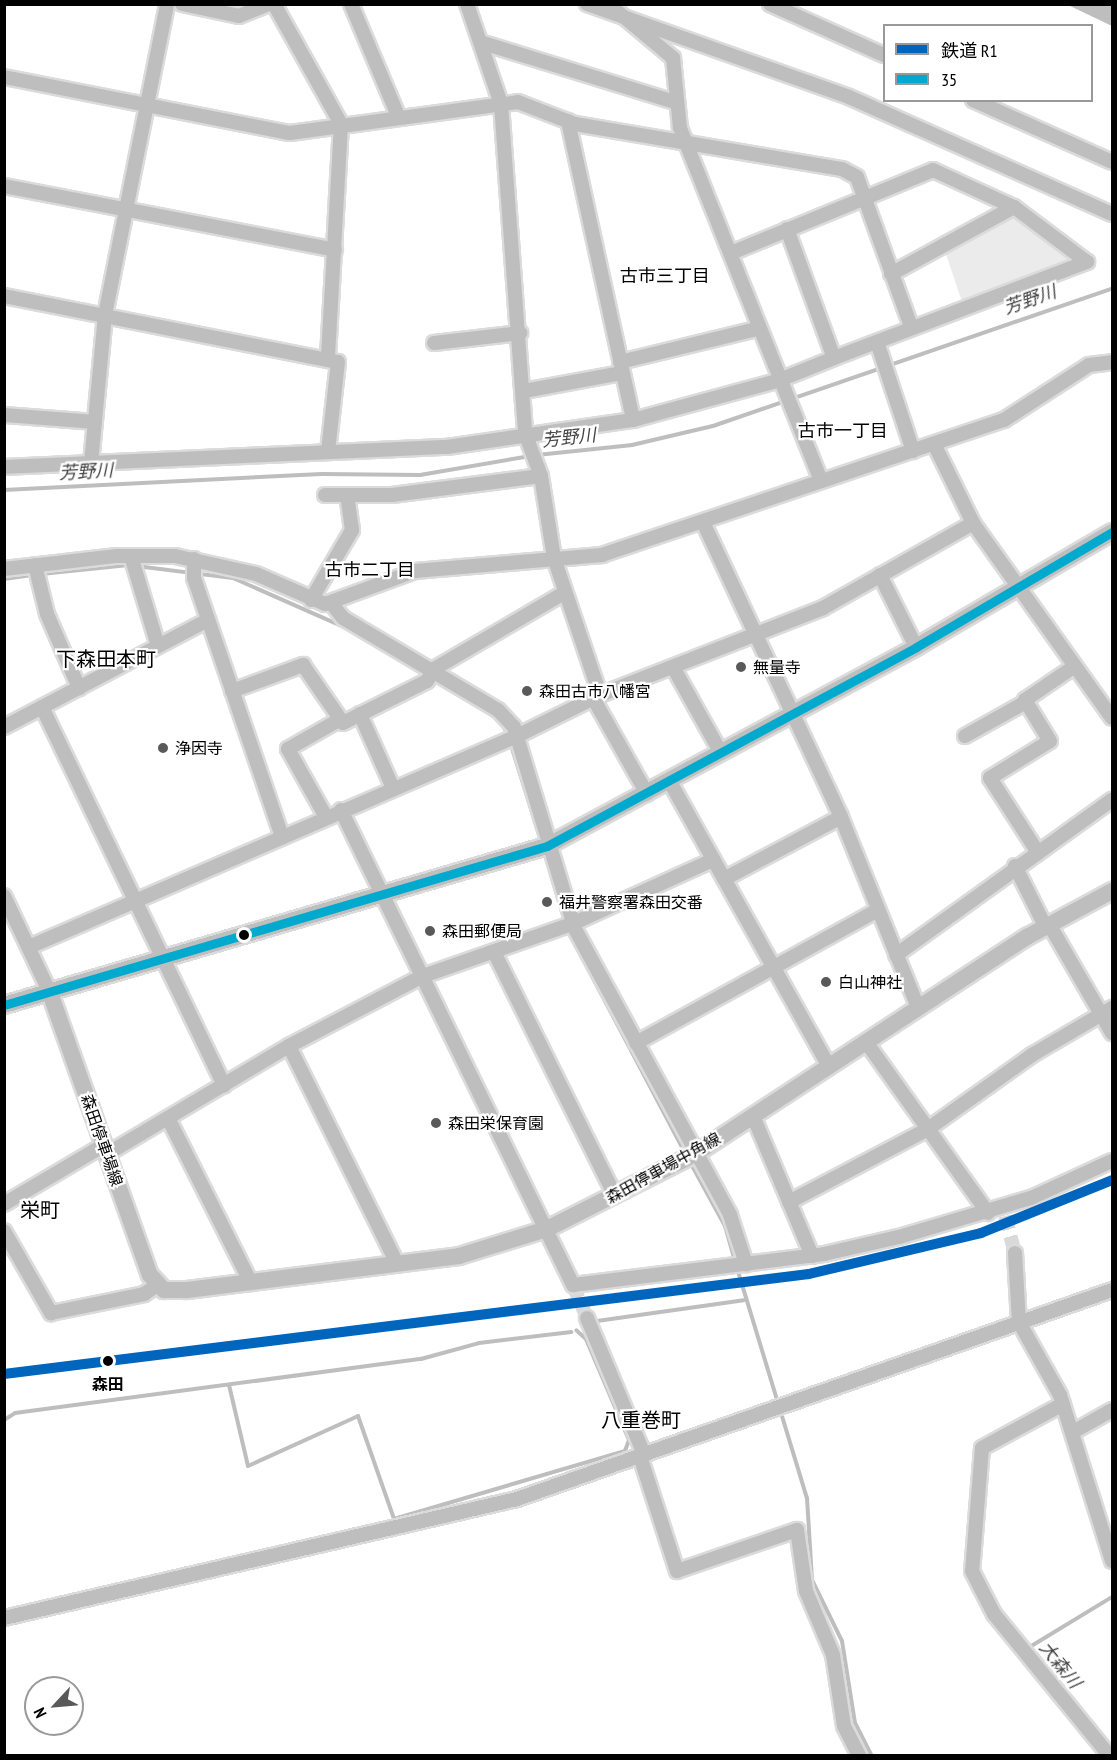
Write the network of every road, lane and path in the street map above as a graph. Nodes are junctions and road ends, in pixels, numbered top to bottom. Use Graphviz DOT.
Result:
graph roads {
  1 [pos="167,4"];
  2 [pos="182,4"];
  3 [pos="269,4"];
  4 [pos="274,4"];
  5 [pos="351,4"];
  6 [pos="467,4"];
  7 [pos="587,4"];
  8 [pos="770,4"];
  9 [pos="618,12"];
  10 [pos="483,43"];
  11 [pos="883,54"];
  12 [pos="4,77"];
  13 [pos="675,102"];
  14 [pos="978,102"];
  15 [pos="144,104"];
  16 [pos="501,104"];
  17 [pos="398,116"];
  18 [pos="568,121"];
  19 [pos="341,124"];
  20 [pos="690,146"];
  21 [pos="1113,162"];
  22 [pos="4,186"];
  23 [pos="861,199"];
  24 [pos="1014,207"];
  25 [pos="128,210"];
  26 [pos="1113,214"];
  27 [pos="787,229"];
  28 [pos="335,250"];
  29 [pos="731,253"];
  30 [pos="891,274"];
  31 [pos="4,296"];
  32 [pos="105,315"];
  33 [pos="911,326"];
  34 [pos="756,329"];
  35 [pos="520,333"];
  36 [pos="877,342"];
  37 [pos="434,343"];
  38 [pos="834,358"];
  39 [pos="328,359"];
  40 [pos="1113,362"];
  41 [pos="621,367"];
  42 [pos="777,381"];
  43 [pos="524,391"];
  44 [pos="4,415"];
  45 [pos="633,420"];
  46 [pos="95,422"];
  47 [pos="525,433"];
  48 [pos="934,444"];
  49 [pos="913,451"];
  50 [pos="328,452"];
  51 [pos="91,463"];
  52 [pos="4,467"];
  53 [pos="541,476"];
  54 [pos="820,481"];
  55 [pos="325,495"];
  56 [pos="347,496"];
  57 [pos="703,522"];
  58 [pos="973,523"];
  59 [pos="1113,532"];
  60 [pos="131,556"];
  61 [pos="554,558"];
  62 [pos="194,559"];
  63 [pos="35,565"];
  64 [pos="4,569"];
  65 [pos="880,575"];
  66 [pos="1020,589"];
  67 [pos="564,593"];
  68 [pos="311,600"];
  69 [pos="332,604"];
  70 [pos="208,620"];
  71 [pos="754,636"];
  72 [pos="158,646"];
  73 [pos="916,647"];
  74 [pos="1075,666"];
  75 [pos="673,667"];
  76 [pos="435,669"];
  77 [pos="79,688"];
  78 [pos="232,691"];
  79 [pos="596,696"];
  80 [pos="1026,702"];
  81 [pos="42,707"];
  82 [pos="360,714"];
  83 [pos="793,714"];
  84 [pos="1113,718"];
  85 [pos="337,721"];
  86 [pos="4,727"];
  87 [pos="517,736"];
  88 [pos="965,736"];
  89 [pos="721,753"];
  90 [pos="670,782"];
  91 [pos="393,788"];
  92 [pos="647,794"];
  93 [pos="1113,800"];
  94 [pos="341,810"];
  95 [pos="326,817"];
  96 [pos="841,817"];
  97 [pos="282,837"];
  98 [pos="551,845"];
  99 [pos="1037,851"];
  100 [pos="713,860"];
  101 [pos="1015,866"];
  102 [pos="724,879"];
  103 [pos="1113,891"];
  104 [pos="4,896"];
  105 [pos="385,896"];
  106 [pos="135,901"];
  107 [pos="878,910"];
  108 [pos="574,924"];
  109 [pos="1047,925"];
  110 [pos="29,947"];
  111 [pos="494,952"];
  112 [pos="896,955"];
  113 [pos="164,960"];
  114 [pos="772,966"];
  115 [pos="423,976"];
  116 [pos="50,993"];
  117 [pos="4,1005"];
  118 [pos="918,1008"];
  119 [pos="1108,1012"];
  120 [pos="1113,1033"];
  121 [pos="866,1042"];
  122 [pos="636,1043"];
  123 [pos="289,1046"];
  124 [pos="829,1066"];
  125 [pos="224,1084"];
  126 [pos="753,1116"];
  127 [pos="168,1118"];
  128 [pos="928,1129"];
  129 [pos="106,1150"];
  130 [pos="689,1157"];
  131 [pos="1113,1161"];
  132 [pos="615,1196"];
  133 [pos="789,1202"];
  134 [pos="4,1204"];
  135 [pos="988,1213"];
  136 [pos="547,1229"];
  137 [pos="4,1231"];
  138 [pos="1015,1253"];
  139 [pos="812,1256"];
  140 [pos="398,1264"];
  141 [pos="746,1264"];
  142 [pos="251,1282"];
  143 [pos="156,1286"];
  144 [pos="1113,1290"];
  145 [pos="586,1318"];
  146 [pos="1019,1322"];
  147 [pos="1063,1404"];
  148 [pos="1113,1410"];
  149 [pos="1073,1432"];
  150 [pos="642,1455"];
  151 [pos="1113,1562"];
  152 [pos="4,1618"];
  153 [pos="859,1755"];
  154 [pos="1110,1755"];
  1 -- 15 [label="street"];
  2 -- 3 [label="street"];
  4 -- 19 [label="street"];
  5 -- 17 [label="street"];
  6 -- 10 [label="street"];
  7 -- 9 [label="street"];
  8 -- 11 [label="street"];
  9 -- 13 [label="street"];
  9 -- 26 [label="street"];
  10 -- 13 [label="street"];
  10 -- 16 [label="street"];
  12 -- 15 [label="street"];
  13 -- 20 [label="street"];
  14 -- 21 [label="street"];
  15 -- 19 [label="street"];
  15 -- 25 [label="street"];
  16 -- 17 [label="street"];
  16 -- 18 [label="street"];
  16 -- 35 [label="street"];
  17 -- 19 [label="street"];
  18 -- 20 [label="street"];
  18 -- 41 [label="street"];
  19 -- 28 [label="street"];
  20 -- 23 [label="street"];
  20 -- 29 [label="street"];
  22 -- 25 [label="street"];
  23 -- 24 [label="street"];
  23 -- 27 [label="street"];
  23 -- 30 [label="street"];
  24 -- 30 [label="street"];
  24 -- 33 [label="street"];
  25 -- 28 [label="street"];
  25 -- 32 [label="street"];
  27 -- 29 [label="street"];
  27 -- 38 [label="street"];
  28 -- 39 [label="street"];
  29 -- 34 [label="street"];
  30 -- 33 [label="street"];
  31 -- 32 [label="street"];
  32 -- 39 [label="street"];
  32 -- 46 [label="street"];
  33 -- 36 [label="street"];
  34 -- 41 [label="street"];
  34 -- 42 [label="street"];
  35 -- 37 [label="street"];
  35 -- 43 [label="street"];
  36 -- 38 [label="street"];
  36 -- 49 [label="street"];
  38 -- 42 [label="street"];
  39 -- 50 [label="street"];
  40 -- 48 [label="street"];
  41 -- 43 [label="street"];
  41 -- 45 [label="street"];
  42 -- 45 [label="street"];
  42 -- 54 [label="street"];
  43 -- 47 [label="street"];
  44 -- 46 [label="street"];
  45 -- 47 [label="street"];
  46 -- 51 [label="street"];
  47 -- 50 [label="street"];
  47 -- 53 [label="street"];
  48 -- 49 [label="street"];
  48 -- 58 [label="street"];
  49 -- 54 [label="street"];
  50 -- 51 [label="street"];
  51 -- 52 [label="street"];
  53 -- 56 [label="street"];
  53 -- 61 [label="street"];
  54 -- 57 [label="street"];
  55 -- 56 [label="street"];
  56 -- 68 [label="street"];
  57 -- 61 [label="street"];
  57 -- 71 [label="street"];
  58 -- 65 [label="street"];
  58 -- 66 [label="street"];
  59 -- 66 [label="main road"];
  60 -- 62 [label="street"];
  60 -- 63 [label="street"];
  60 -- 72 [label="street"];
  61 -- 67 [label="street"];
  61 -- 69 [label="street"];
  62 -- 68 [label="street"];
  62 -- 70 [label="street"];
  63 -- 64 [label="street"];
  63 -- 77 [label="street"];
  65 -- 71 [label="street"];
  65 -- 73 [label="street"];
  66 -- 73 [label="main road"];
  66 -- 74 [label="street"];
  67 -- 76 [label="street"];
  67 -- 79 [label="street"];
  68 -- 69 [label="street"];
  69 -- 76 [label="street"];
  70 -- 72 [label="street"];
  70 -- 78 [label="street"];
  71 -- 75 [label="street"];
  71 -- 83 [label="street"];
  72 -- 77 [label="street"];
  73 -- 83 [label="main road"];
  74 -- 80 [label="street"];
  74 -- 84 [label="street"];
  75 -- 79 [label="street"];
  75 -- 89 [label="street"];
  76 -- 82 [label="street"];
  76 -- 87 [label="street"];
  77 -- 81 [label="street"];
  78 -- 85 [label="street"];
  78 -- 97 [label="street"];
  79 -- 87 [label="street"];
  79 -- 92 [label="street"];
  80 -- 88 [label="street"];
  80 -- 99 [label="street"];
  81 -- 86 [label="street"];
  81 -- 106 [label="street"];
  82 -- 85 [label="street"];
  82 -- 91 [label="street"];
  83 -- 89 [label="main road"];
  83 -- 96 [label="street"];
  85 -- 95 [label="street"];
  87 -- 91 [label="street"];
  87 -- 98 [label="street"];
  89 -- 90 [label="main road"];
  90 -- 92 [label="main road"];
  90 -- 100 [label="street"];
  91 -- 94 [label="street"];
  92 -- 98 [label="main road"];
  93 -- 99 [label="street"];
  94 -- 95 [label="street"];
  94 -- 105 [label="street"];
  95 -- 97 [label="street"];
  96 -- 102 [label="street"];
  96 -- 107 [label="street"];
  97 -- 106 [label="street"];
  98 -- 105 [label="main road"];
  98 -- 108 [label="street"];
  99 -- 101 [label="street"];
  100 -- 102 [label="street"];
  100 -- 108 [label="street"];
  101 -- 109 [label="street"];
  101 -- 112 [label="street"];
  102 -- 114 [label="street"];
  103 -- 109 [label="main road, 森田停車場中角線"];
  104 -- 110 [label="street"];
  105 -- 113 [label="main road"];
  105 -- 115 [label="street"];
  106 -- 110 [label="street"];
  106 -- 113 [label="street"];
  107 -- 112 [label="street"];
  107 -- 114 [label="street"];
  108 -- 111 [label="street"];
  108 -- 122 [label="street"];
  109 -- 118 [label="main road, 森田停車場中角線"];
  109 -- 119 [label="street"];
  110 -- 116 [label="street"];
  111 -- 115 [label="street"];
  111 -- 132 [label="street"];
  112 -- 118 [label="street"];
  113 -- 116 [label="main road"];
  113 -- 125 [label="street"];
  114 -- 122 [label="street"];
  114 -- 124 [label="street"];
  115 -- 123 [label="street"];
  115 -- 136 [label="street"];
  116 -- 117 [label="main road"];
  116 -- 129 [label="main road, 森田停車場線"];
  118 -- 121 [label="main road, 森田停車場中角線"];
  119 -- 120 [label="street"];
  119 -- 128 [label="street"];
  121 -- 124 [label="main road, 森田停車場中角線"];
  121 -- 128 [label="street"];
  122 -- 130 [label="street"];
  123 -- 125 [label="street"];
  123 -- 140 [label="street"];
  124 -- 126 [label="main road, 森田停車場中角線"];
  125 -- 127 [label="street"];
  126 -- 130 [label="main road, 森田停車場中角線"];
  126 -- 133 [label="street"];
  127 -- 129 [label="street"];
  127 -- 142 [label="street"];
  128 -- 133 [label="street"];
  128 -- 135 [label="street"];
  129 -- 134 [label="street"];
  129 -- 143 [label="main road, 森田停車場線"];
  130 -- 132 [label="main road, 森田停車場中角線"];
  130 -- 141 [label="street"];
  131 -- 135 [label="street"];
  132 -- 136 [label="main road, 森田停車場中角線"];
  133 -- 139 [label="street"];
  135 -- 139 [label="street"];
  136 -- 140 [label="main road, 森田停車場中角線"];
  136 -- 141 [label="street"];
  137 -- 143 [label="street"];
  138 -- 146 [label="street"];
  139 -- 141 [label="street"];
  140 -- 142 [label="main road, 森田停車場中角線"];
  142 -- 143 [label="main road, 森田停車場中角線"];
  144 -- 146 [label="street"];
  145 -- 150 [label="street"];
  146 -- 147 [label="street"];
  146 -- 150 [label="street"];
  147 -- 149 [label="street"];
  147 -- 154 [label="street"];
  148 -- 149 [label="street"];
  149 -- 151 [label="street"];
  150 -- 152 [label="street"];
  150 -- 153 [label="street"];
}
